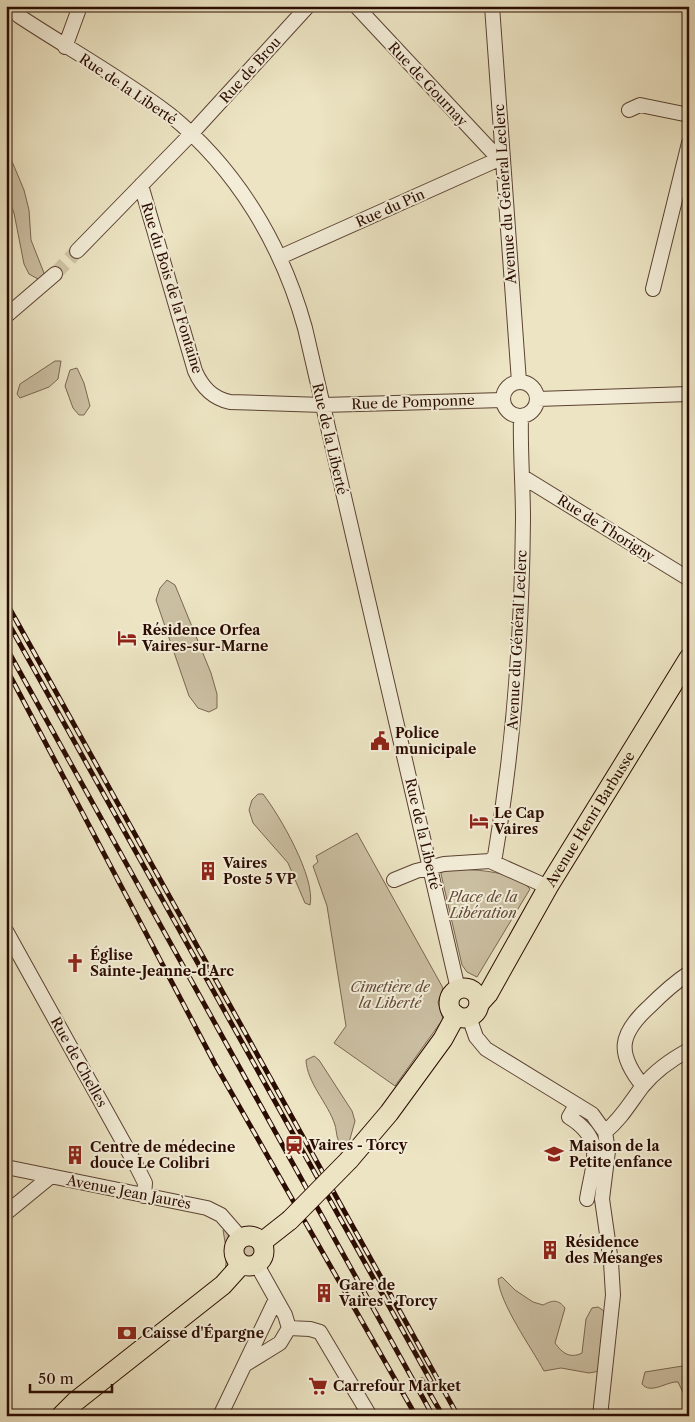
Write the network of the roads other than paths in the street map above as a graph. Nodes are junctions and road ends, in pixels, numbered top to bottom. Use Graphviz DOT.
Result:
graph roads {
  1 [pos="10,6"];
  2 [pos="80,6"];
  3 [pos="308,6"];
  4 [pos="356,6"];
  5 [pos="492,6"];
  6 [pos="65,46"];
  7 [pos="629,110"];
  8 [pos="689,115"];
  9 [pos="191,134"];
  10 [pos="689,143"];
  11 [pos="501,158"];
  12 [pos="142,185"];
  13 [pos="684,190"];
  14 [pos="77,251"];
  15 [pos="280,257"];
  16 [pos="55,274"];
  17 [pos="653,289"];
  18 [pos="6,316"];
  19 [pos="519,382"];
  20 [pos="689,394"];
  21 [pos="537,399"];
  22 [pos="503,400"];
  23 [pos="323,405"];
  24 [pos="521,416"];
  25 [pos="523,477"];
  26 [pos="689,579"];
  27 [pos="689,658"];
  28 [pos="490,861"];
  29 [pos="430,867"];
  30 [pos="394,880"];
  31 [pos="548,887"];
  32 [pos="6,931"];
  33 [pos="689,973"];
  34 [pos="467,1003"];
  35 [pos="689,1050"];
  36 [pos="643,1086"];
  37 [pos="572,1111"];
  38 [pos="605,1132"];
  39 [pos="6,1167"];
  40 [pos="50,1177"];
  41 [pos="144,1196"];
  42 [pos="587,1199"];
  43 [pos="6,1213"];
  44 [pos="241,1238"];
  45 [pos="262,1242"];
  46 [pos="249,1264"];
  47 [pos="276,1299"];
  48 [pos="289,1328"];
  49 [pos="246,1364"];
  50 [pos="61,1416"];
  51 [pos="220,1416"];
  52 [pos="370,1416"];
  53 [pos="600,1416"];
  1 -- 6 [label="street, Rue de la Liberté"];
  2 -- 6 [label="street"];
  3 -- 9 [label="street, Rue de Brou"];
  4 -- 11 [label="street, Rue de Gournay"];
  5 -- 11 [label="street, Avenue du Général Leclerc"];
  6 -- 9 [label="street, Rue de la Liberté"];
  7 -- 8 [label="street"];
  9 -- 12 [label="street, Rue de Brou"];
  9 -- 15 [label="street, Rue de la Liberté"];
  10 -- 13 [label="street"];
  11 -- 15 [label="street, Rue du Pin"];
  11 -- 19 [label="street, Avenue du Général Leclerc"];
  12 -- 14 [label="street, Rue de Brou"];
  12 -- 23 [label="street, Rue du Bois de la Fontaine"];
  13 -- 17 [label="street"];
  15 -- 23 [label="street, Rue de la Liberté"];
  16 -- 18 [label="street"];
  19 -- 21 [label="street"];
  19 -- 22 [label="street"];
  20 -- 21 [label="street"];
  21 -- 24 [label="street"];
  22 -- 23 [label="street, Rue de Pomponne"];
  22 -- 24 [label="street"];
  23 -- 29 [label="street, Rue de la Liberté"];
  24 -- 25 [label="street, Avenue du Général Leclerc"];
  25 -- 26 [label="street, Rue de Thorigny"];
  25 -- 28 [label="street, Avenue du Général Leclerc"];
  27 -- 31 [label="main road, Avenue Henri Barbusse"];
  28 -- 29 [label="street"];
  28 -- 31 [label="street"];
  29 -- 30 [label="street"];
  29 -- 34 [label="street, Rue de la Liberté"];
  31 -- 34 [label="main road, Avenue Henri Barbusse"];
  32 -- 41 [label="street, Rue de Chelles"];
  33 -- 36 [label="street"];
  34 -- 37 [label="street, Rue de la Liberté"];
  34 -- 45 [label="main road, bridge"];
  35 -- 36 [label="street"];
  36 -- 38 [label="street"];
  37 -- 38 [label="street"];
  37 -- 42 [label="street"];
  38 -- 53 [label="street"];
  39 -- 40 [label="street, Avenue Jean Jaurès"];
  40 -- 41 [label="street, Avenue Jean Jaurès"];
  40 -- 43 [label="street"];
  41 -- 44 [label="street, Avenue Jean Jaurès"];
  44 -- 45 [label="main road"];
  44 -- 46 [label="main road"];
  45 -- 46 [label="main road"];
  46 -- 47 [label="street"];
  46 -- 50 [label="main road"];
  47 -- 48 [label="street"];
  47 -- 49 [label="street"];
  48 -- 49 [label="street"];
  48 -- 52 [label="street"];
  49 -- 51 [label="street"];
}
